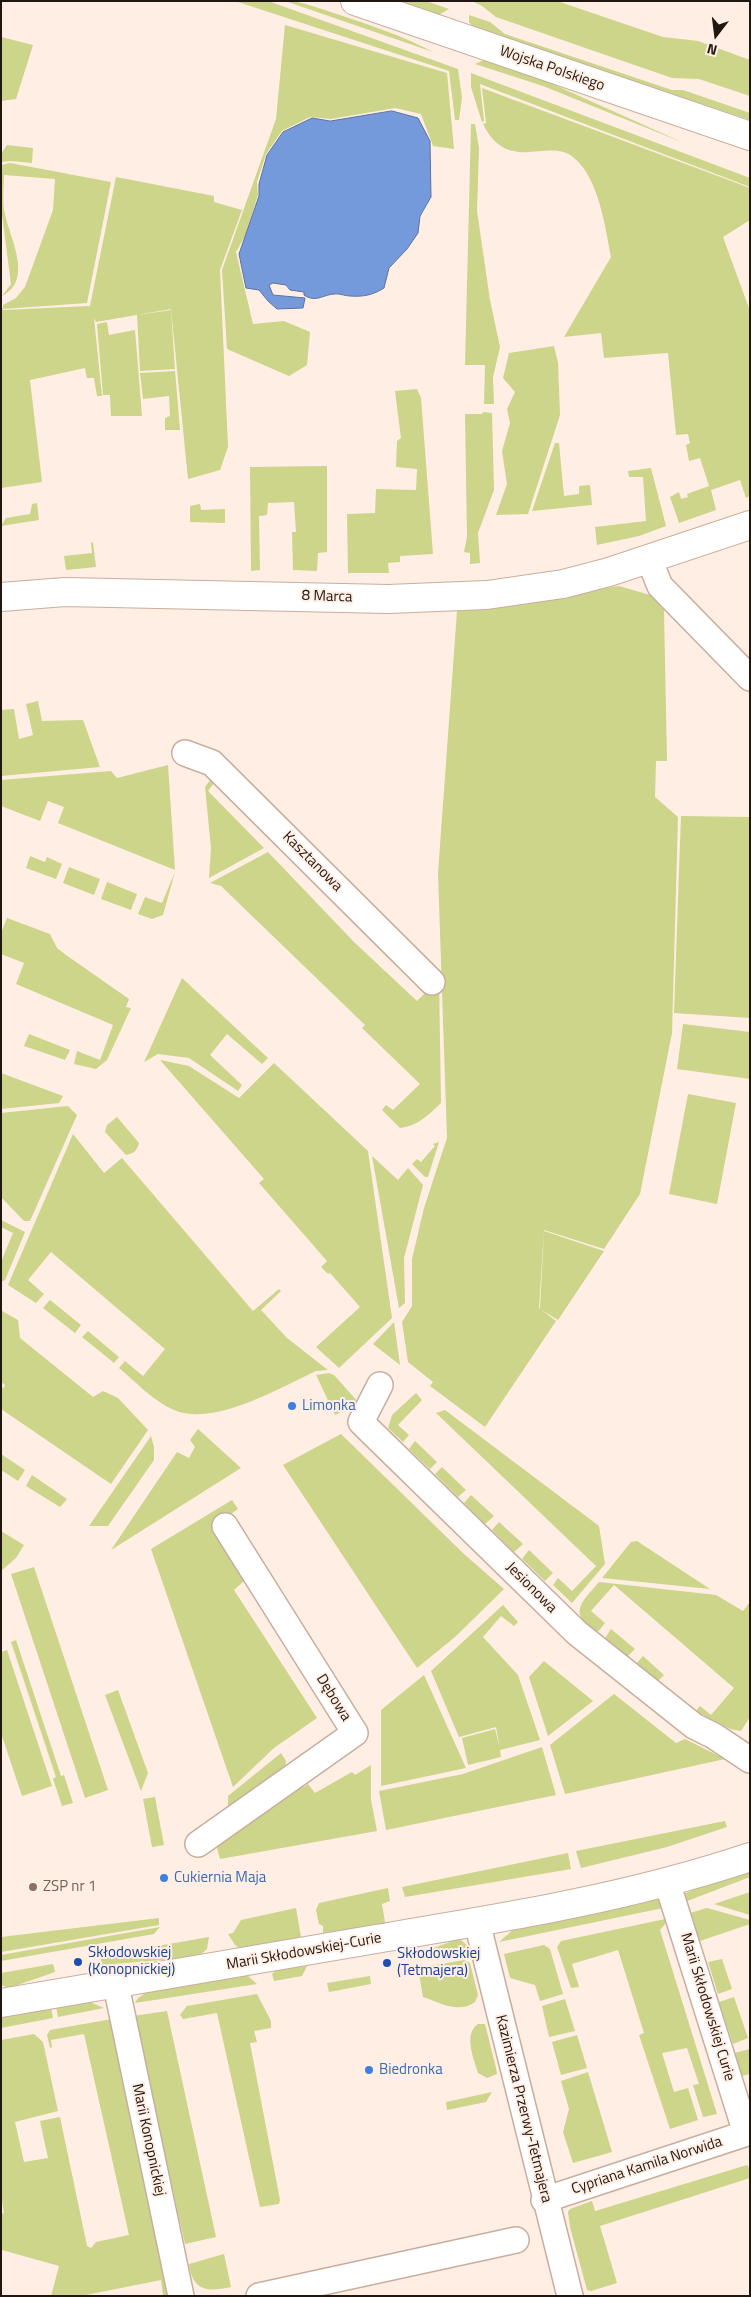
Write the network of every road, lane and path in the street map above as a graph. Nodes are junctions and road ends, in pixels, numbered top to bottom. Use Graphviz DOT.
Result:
graph roads {
  1 [pos="355,1"];
  2 [pos="750,136"];
  3 [pos="750,525"];
  4 [pos="649,559"];
  5 [pos="1,597"];
  6 [pos="750,678"];
  7 [pos="185,753"];
  8 [pos="432,982"];
  9 [pos="380,1385"];
  10 [pos="225,1526"];
  11 [pos="750,1760"];
  12 [pos="198,1844"];
  13 [pos="750,1857"];
  14 [pos="667,1882"];
  15 [pos="477,1922"];
  16 [pos="116,1985"];
  17 [pos="1,2003"];
  18 [pos="748,2132"];
  19 [pos="544,2200"];
  20 [pos="516,2240"];
  21 [pos="181,2296"];
  22 [pos="259,2296"];
  23 [pos="570,2296"];
  1 -- 2 [label="street, Wojska Polskiego"];
  3 -- 4 [label="street, 8 Marca"];
  4 -- 5 [label="street, 8 Marca"];
  4 -- 6 [label="street"];
  7 -- 8 [label="street, Kasztanowa"];
  9 -- 11 [label="street, Jesionowa"];
  10 -- 12 [label="street, Dębowa"];
  13 -- 14 [label="street, Marii Skłodowskiej-Curie"];
  14 -- 15 [label="street, Marii Skłodowskiej-Curie"];
  14 -- 18 [label="street, Marii Skłodowskiej Curie"];
  15 -- 16 [label="street, Marii Skłodowskiej-Curie"];
  15 -- 19 [label="street, Kazimierza Przerwy-Tetmajera"];
  16 -- 17 [label="street, Marii Skłodowskiej-Curie"];
  16 -- 21 [label="street, Marii Konopnickiej"];
  18 -- 19 [label="street, Cypriana Kamila Norwida"];
  19 -- 23 [label="street, Kazimierza Przerwy-Tetmajera"];
  20 -- 22 [label="street"];
}
